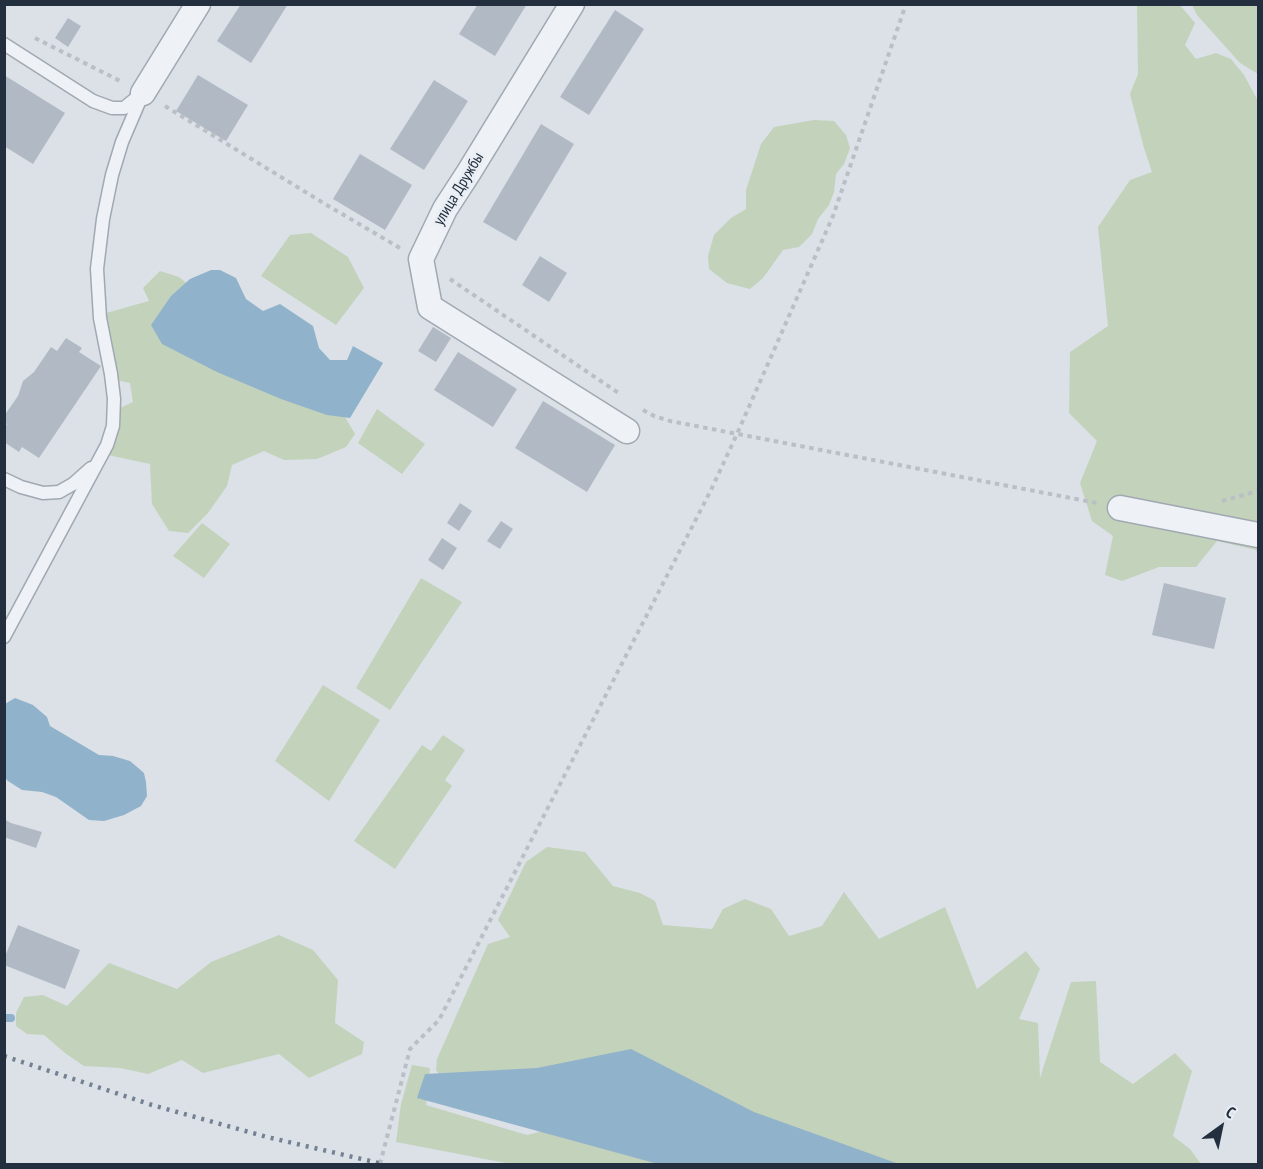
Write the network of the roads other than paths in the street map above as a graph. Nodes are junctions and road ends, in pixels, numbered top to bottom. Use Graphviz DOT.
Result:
graph roads {
  1 [pos="198,4"];
  2 [pos="572,4"];
  3 [pos="4,44"];
  4 [pos="143,93"];
  5 [pos="627,431"];
  6 [pos="97,463"];
  7 [pos="4,479"];
  8 [pos="1120,508"];
  9 [pos="1258,535"];
  10 [pos="4,637"];
  1 -- 4 [label="street"];
  2 -- 5 [label="street, улица Дружбы"];
  3 -- 4 [label="lane"];
  4 -- 6 [label="lane"];
  6 -- 7 [label="lane"];
  6 -- 10 [label="lane"];
  8 -- 9 [label="street"];
}
